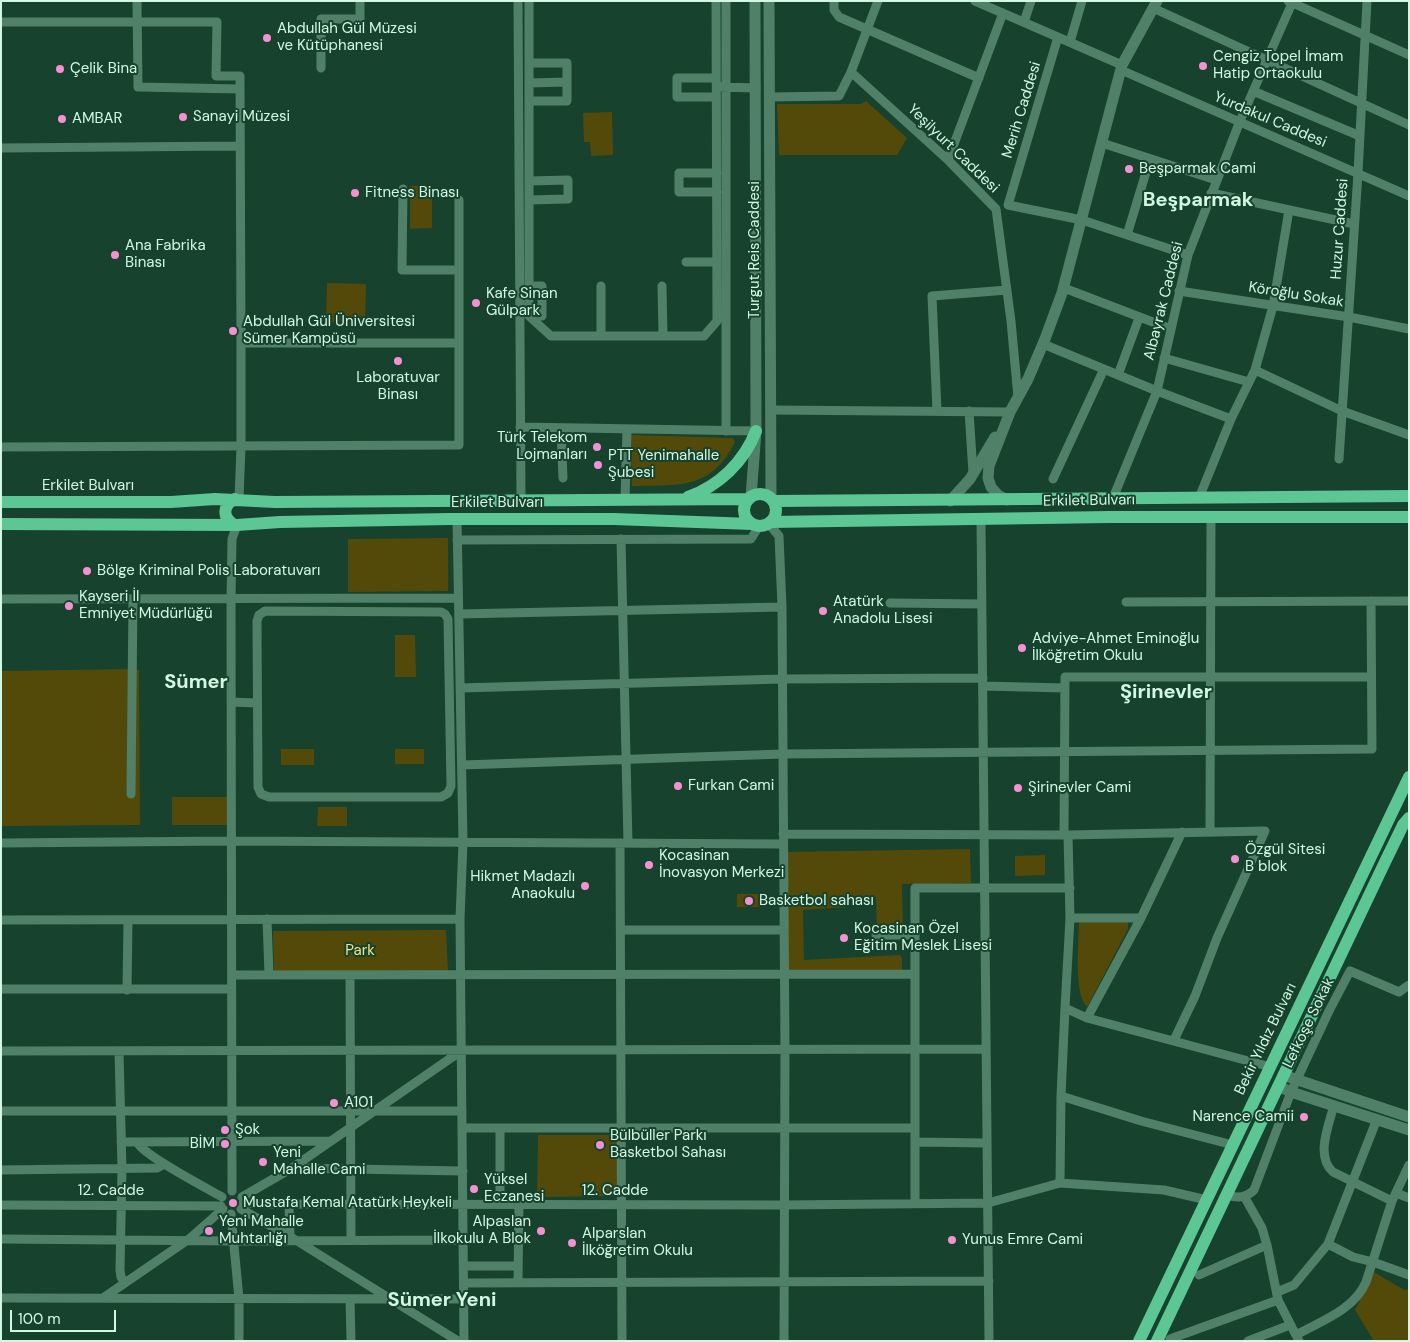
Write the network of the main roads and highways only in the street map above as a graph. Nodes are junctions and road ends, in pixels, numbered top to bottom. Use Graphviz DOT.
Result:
graph roads {
  1 [pos="756,431"];
  2 [pos="1409,496"];
  3 [pos="750,498"];
  4 [pos="238,499"];
  5 [pos="681,500"];
  6 [pos="772,500"];
  7 [pos="1,502"];
  8 [pos="1409,517"];
  9 [pos="1,524"];
  10 [pos="238,524"];
  11 [pos="762,524"];
  12 [pos="1409,777"];
  13 [pos="1404,795"];
  14 [pos="1409,818"];
  15 [pos="1139,1341"];
  16 [pos="1157,1341"];
  1 -- 5 [label="main road"];
  2 -- 6 [label="main road, Erkilet Bulvarı"];
  3 -- 5 [label="main road, Erkilet Bulvarı"];
  3 -- 6 [label="main road"];
  3 -- 11 [label="main road"];
  4 -- 5 [label="main road, Erkilet Bulvarı"];
  4 -- 7 [label="main road, Erkilet Bulvarı"];
  4 -- 10 [label="main road"];
  4 -- 10 [label="main road"];
  6 -- 11 [label="main road"];
  8 -- 11 [label="main road, Erkilet Bulvarı"];
  9 -- 10 [label="main road, Erkilet Bulvarı"];
  10 -- 11 [label="main road, Erkilet Bulvarı"];
  12 -- 13 [label="main road, Bekir Yıldız Bulvarı"];
  13 -- 15 [label="main road, Bekir Yıldız Bulvarı"];
  14 -- 16 [label="main road, Bekir Yıldız Bulvarı"];
}
